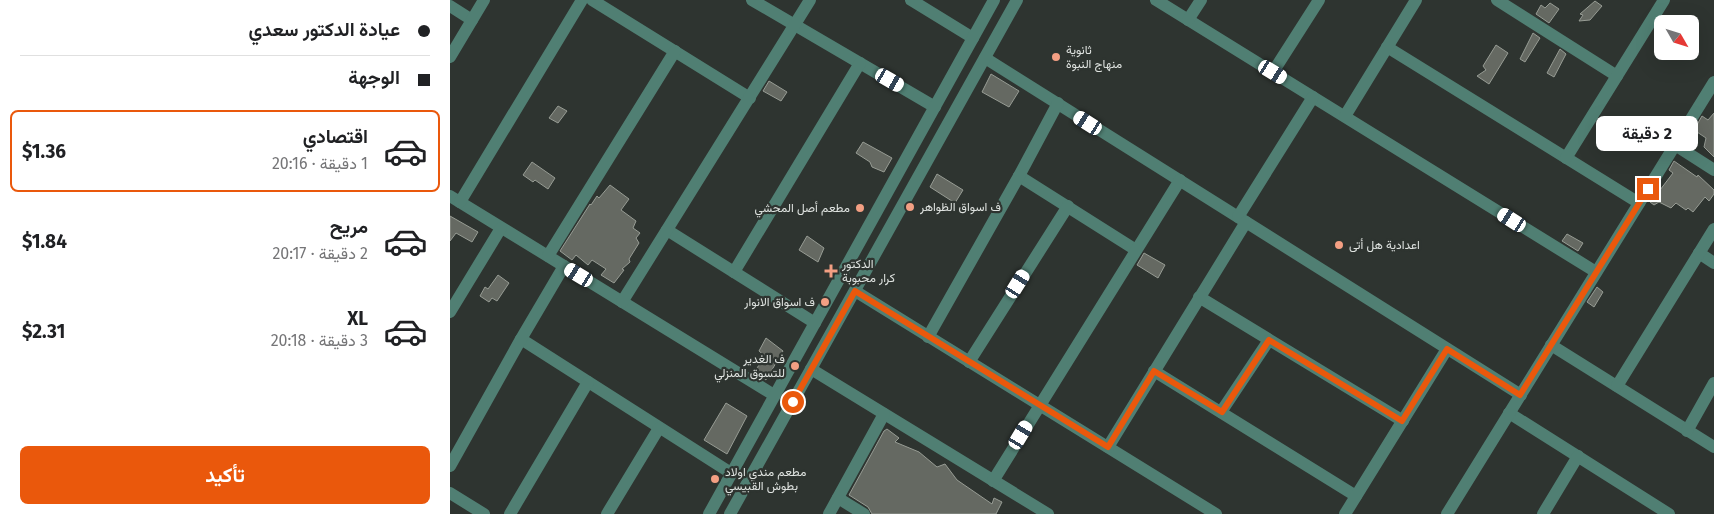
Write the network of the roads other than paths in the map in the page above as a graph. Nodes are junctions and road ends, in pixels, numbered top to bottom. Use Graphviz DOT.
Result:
graph roads {
  1 [pos="484,0"];
  2 [pos="582,0"];
  3 [pos="592,0"];
  4 [pos="752,0"];
  5 [pos="810,0"];
  6 [pos="911,0"];
  7 [pos="994,0"];
  8 [pos="1018,0"];
  9 [pos="1156,0"];
  10 [pos="1201,0"];
  11 [pos="1318,0"];
  12 [pos="1416,0"];
  13 [pos="1497,0"];
  14 [pos="1663,0"];
  15 [pos="450,6"];
  16 [pos="472,20"];
  17 [pos="1188,20"];
  18 [pos="795,25"];
  19 [pos="973,38"];
  20 [pos="1388,47"];
  21 [pos="675,51"];
  22 [pos="450,57"];
  23 [pos="985,58"];
  24 [pos="860,63"];
  25 [pos="1273,72"];
  26 [pos="1617,76"];
  27 [pos="1714,82"];
  28 [pos="1314,97"];
  29 [pos="750,98"];
  30 [pos="1058,103"];
  31 [pos="935,107"];
  32 [pos="1344,116"];
  33 [pos="1675,145"];
  34 [pos="1566,158"];
  35 [pos="902,167"];
  36 [pos="1714,170"];
  37 [pos="1019,176"];
  38 [pos="918,177"];
  39 [pos="1180,180"];
  40 [pos="455,199"];
  41 [pos="1639,203"];
  42 [pos="880,206"];
  43 [pos="1068,206"];
  44 [pos="896,217"];
  45 [pos="1242,220"];
  46 [pos="501,228"];
  47 [pos="1714,229"];
  48 [pos="667,230"];
  49 [pos="1136,250"];
  50 [pos="1699,253"];
  51 [pos="548,256"];
  52 [pos="1714,263"];
  53 [pos="564,266"];
  54 [pos="734,272"];
  55 [pos="1596,272"];
  56 [pos="855,291"];
  57 [pos="1199,297"];
  58 [pos="454,298"];
  59 [pos="622,302"];
  60 [pos="450,312"];
  61 [pos="815,323"];
  62 [pos="928,337"];
  63 [pos="521,339"];
  64 [pos="1269,340"];
  65 [pos="1551,345"];
  66 [pos="1447,349"];
  67 [pos="969,362"];
  68 [pos="811,369"];
  69 [pos="1154,371"];
  70 [pos="588,382"];
  71 [pos="1714,384"];
  72 [pos="1617,386"];
  73 [pos="774,395"];
  74 [pos="1520,395"];
  75 [pos="1039,405"];
  76 [pos="1222,412"];
  77 [pos="1510,413"];
  78 [pos="884,414"];
  79 [pos="1402,421"];
  80 [pos="659,428"];
  81 [pos="1687,430"];
  82 [pos="1108,447"];
  83 [pos="1714,448"];
  84 [pos="1578,456"];
  85 [pos="450,466"];
  86 [pos="731,474"];
  87 [pos="993,480"];
  88 [pos="450,493"];
  89 [pos="1356,496"];
  90 [pos="838,498"];
  91 [pos="1200,510"];
  92 [pos="484,514"];
  93 [pos="510,514"];
  94 [pos="607,514"];
  95 [pos="709,514"];
  96 [pos="730,514"];
  97 [pos="829,514"];
  98 [pos="864,514"];
  99 [pos="1048,514"];
  100 [pos="1216,514"];
  101 [pos="1345,514"];
  102 [pos="1447,514"];
  103 [pos="1543,514"];
  104 [pos="1669,514"];
  1 -- 16 [label="street"];
  2 -- 40 [label="street"];
  3 -- 21 [label="street"];
  4 -- 18 [label="street"];
  5 -- 18 [label="street"];
  6 -- 19 [label="street"];
  7 -- 19 [label="street"];
  8 -- 23 [label="street"];
  9 -- 17 [label="street"];
  10 -- 17 [label="street"];
  11 -- 25 [label="street"];
  12 -- 20 [label="street"];
  13 -- 26 [label="street"];
  14 -- 26 [label="street"];
  15 -- 16 [label="street"];
  16 -- 22 [label="street"];
  17 -- 25 [label="street"];
  18 -- 24 [label="street"];
  18 -- 29 [label="street"];
  19 -- 31 [label="street"];
  20 -- 32 [label="street"];
  20 -- 34 [label="street"];
  21 -- 29 [label="street"];
  21 -- 51 [label="street"];
  23 -- 30 [label="street"];
  23 -- 38 [label="street"];
  24 -- 31 [label="street"];
  24 -- 54 [label="street"];
  25 -- 28 [label="street"];
  26 -- 34 [label="street"];
  27 -- 33 [label="street"];
  28 -- 32 [label="street"];
  28 -- 45 [label="street"];
  29 -- 48 [label="street"];
  30 -- 37 [label="street"];
  30 -- 39 [label="street"];
  31 -- 35 [label="street"];
  32 -- 55 [label="street"];
  33 -- 36 [label="street"];
  33 -- 41 [label="street"];
  34 -- 41 [label="street"];
  35 -- 38 [label="street"];
  35 -- 42 [label="street"];
  37 -- 43 [label="street"];
  37 -- 62 [label="street"];
  38 -- 44 [label="street"];
  39 -- 45 [label="street"];
  39 -- 49 [label="street"];
  40 -- 46 [label="street"];
  41 -- 55 [label="street"];
  42 -- 44 [label="street"];
  42 -- 61 [label="street"];
  43 -- 49 [label="street"];
  43 -- 67 [label="street"];
  44 -- 56 [label="street"];
  45 -- 57 [label="street"];
  45 -- 66 [label="street"];
  46 -- 51 [label="street"];
  46 -- 58 [label="street"];
  47 -- 50 [label="street"];
  48 -- 54 [label="street"];
  48 -- 59 [label="street"];
  49 -- 75 [label="street"];
  50 -- 52 [label="street"];
  50 -- 72 [label="street"];
  51 -- 53 [label="street"];
  53 -- 59 [label="street"];
  53 -- 63 [label="street"];
  54 -- 61 [label="street"];
  55 -- 65 [label="street"];
  56 -- 62 [label="street"];
  56 -- 68 [label="street"];
  57 -- 64 [label="street"];
  57 -- 69 [label="street"];
  58 -- 60 [label="street"];
  59 -- 73 [label="street"];
  61 -- 73 [label="street"];
  62 -- 67 [label="street"];
  63 -- 70 [label="street"];
  63 -- 85 [label="street"];
  64 -- 76 [label="street"];
  64 -- 79 [label="street"];
  65 -- 72 [label="street"];
  65 -- 74 [label="street"];
  66 -- 74 [label="street"];
  66 -- 79 [label="street"];
  67 -- 75 [label="street"];
  68 -- 78 [label="street"];
  68 -- 96 [label="street"];
  69 -- 76 [label="street"];
  69 -- 82 [label="street"];
  70 -- 80 [label="street"];
  70 -- 93 [label="street"];
  71 -- 81 [label="street"];
  72 -- 81 [label="street"];
  73 -- 86 [label="street"];
  74 -- 77 [label="street"];
  75 -- 82 [label="street"];
  75 -- 87 [label="street"];
  76 -- 89 [label="street"];
  77 -- 84 [label="street"];
  77 -- 102 [label="street"];
  78 -- 87 [label="street"];
  78 -- 90 [label="street"];
  79 -- 89 [label="street"];
  80 -- 86 [label="street"];
  80 -- 94 [label="street"];
  81 -- 83 [label="street"];
  82 -- 91 [label="street"];
  84 -- 103 [label="street"];
  84 -- 104 [label="street"];
  86 -- 95 [label="street"];
  87 -- 99 [label="street"];
  88 -- 92 [label="street"];
  89 -- 101 [label="street"];
  90 -- 97 [label="street"];
  90 -- 98 [label="street"];
  91 -- 100 [label="street"];
}
